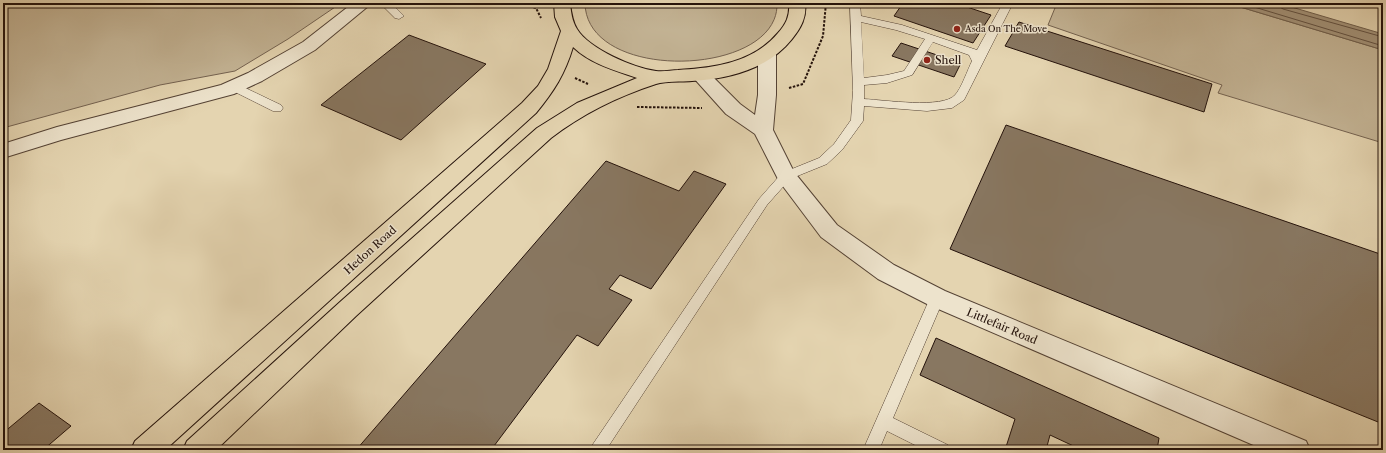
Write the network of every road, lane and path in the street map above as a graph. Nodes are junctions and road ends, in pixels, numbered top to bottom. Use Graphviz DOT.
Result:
graph roads {
  1 [pos="364,3"];
  2 [pos="385,3"];
  3 [pos="562,3"];
  4 [pos="797,3"];
  5 [pos="826,3"];
  6 [pos="855,3"];
  7 [pos="1008,3"];
  8 [pos="399,16"];
  9 [pos="855,18"];
  10 [pos="569,32"];
  11 [pos="931,38"];
  12 [pos="767,54"];
  13 [pos="977,61"];
  14 [pos="700,75"];
  15 [pos="656,77"];
  16 [pos="859,82"];
  17 [pos="235,86"];
  18 [pos="767,95"];
  19 [pos="859,102"];
  20 [pos="635,107"];
  21 [pos="277,108"];
  22 [pos="733,109"];
  23 [pos="763,130"];
  24 [pos="3,151"];
  25 [pos="786,176"];
  26 [pos="937,298"];
  27 [pos="883,421"];
  28 [pos="1267,444"];
  29 [pos="145,450"];
  30 [pos="197,450"];
  31 [pos="596,450"];
  32 [pos="871,450"];
  33 [pos="942,450"];
  34 [pos="1296,450"];
  1 -- 17 [label="street"];
  2 -- 8 [label="lane"];
  3 -- 10 [label="highway"];
  4 -- 12 [label="highway"];
  5 -- 18 [label="path"];
  6 -- 9 [label="lane"];
  7 -- 13 [label="lane"];
  9 -- 11 [label="lane"];
  9 -- 16 [label="lane"];
  10 -- 15 [label="highway"];
  10 -- 29 [label="highway, Hedon Road"];
  11 -- 13 [label="lane"];
  11 -- 16 [label="lane"];
  12 -- 14 [label="highway"];
  12 -- 18 [label="street"];
  13 -- 19 [label="lane"];
  14 -- 15 [label="highway"];
  14 -- 22 [label="street, Littlefair Road"];
  15 -- 30 [label="highway"];
  16 -- 19 [label="lane"];
  17 -- 21 [label="lane"];
  17 -- 24 [label="street"];
  18 -- 23 [label="street"];
  19 -- 25 [label="lane"];
  20 -- 22 [label="path"];
  22 -- 23 [label="street, Littlefair Road"];
  23 -- 25 [label="street, Littlefair Road"];
  25 -- 26 [label="street, Littlefair Road"];
  25 -- 31 [label="lane"];
  26 -- 27 [label="lane"];
  26 -- 28 [label="street, Littlefair Road"];
  27 -- 32 [label="lane"];
  27 -- 33 [label="lane"];
  28 -- 34 [label="street, Littlefair Road"];
}
